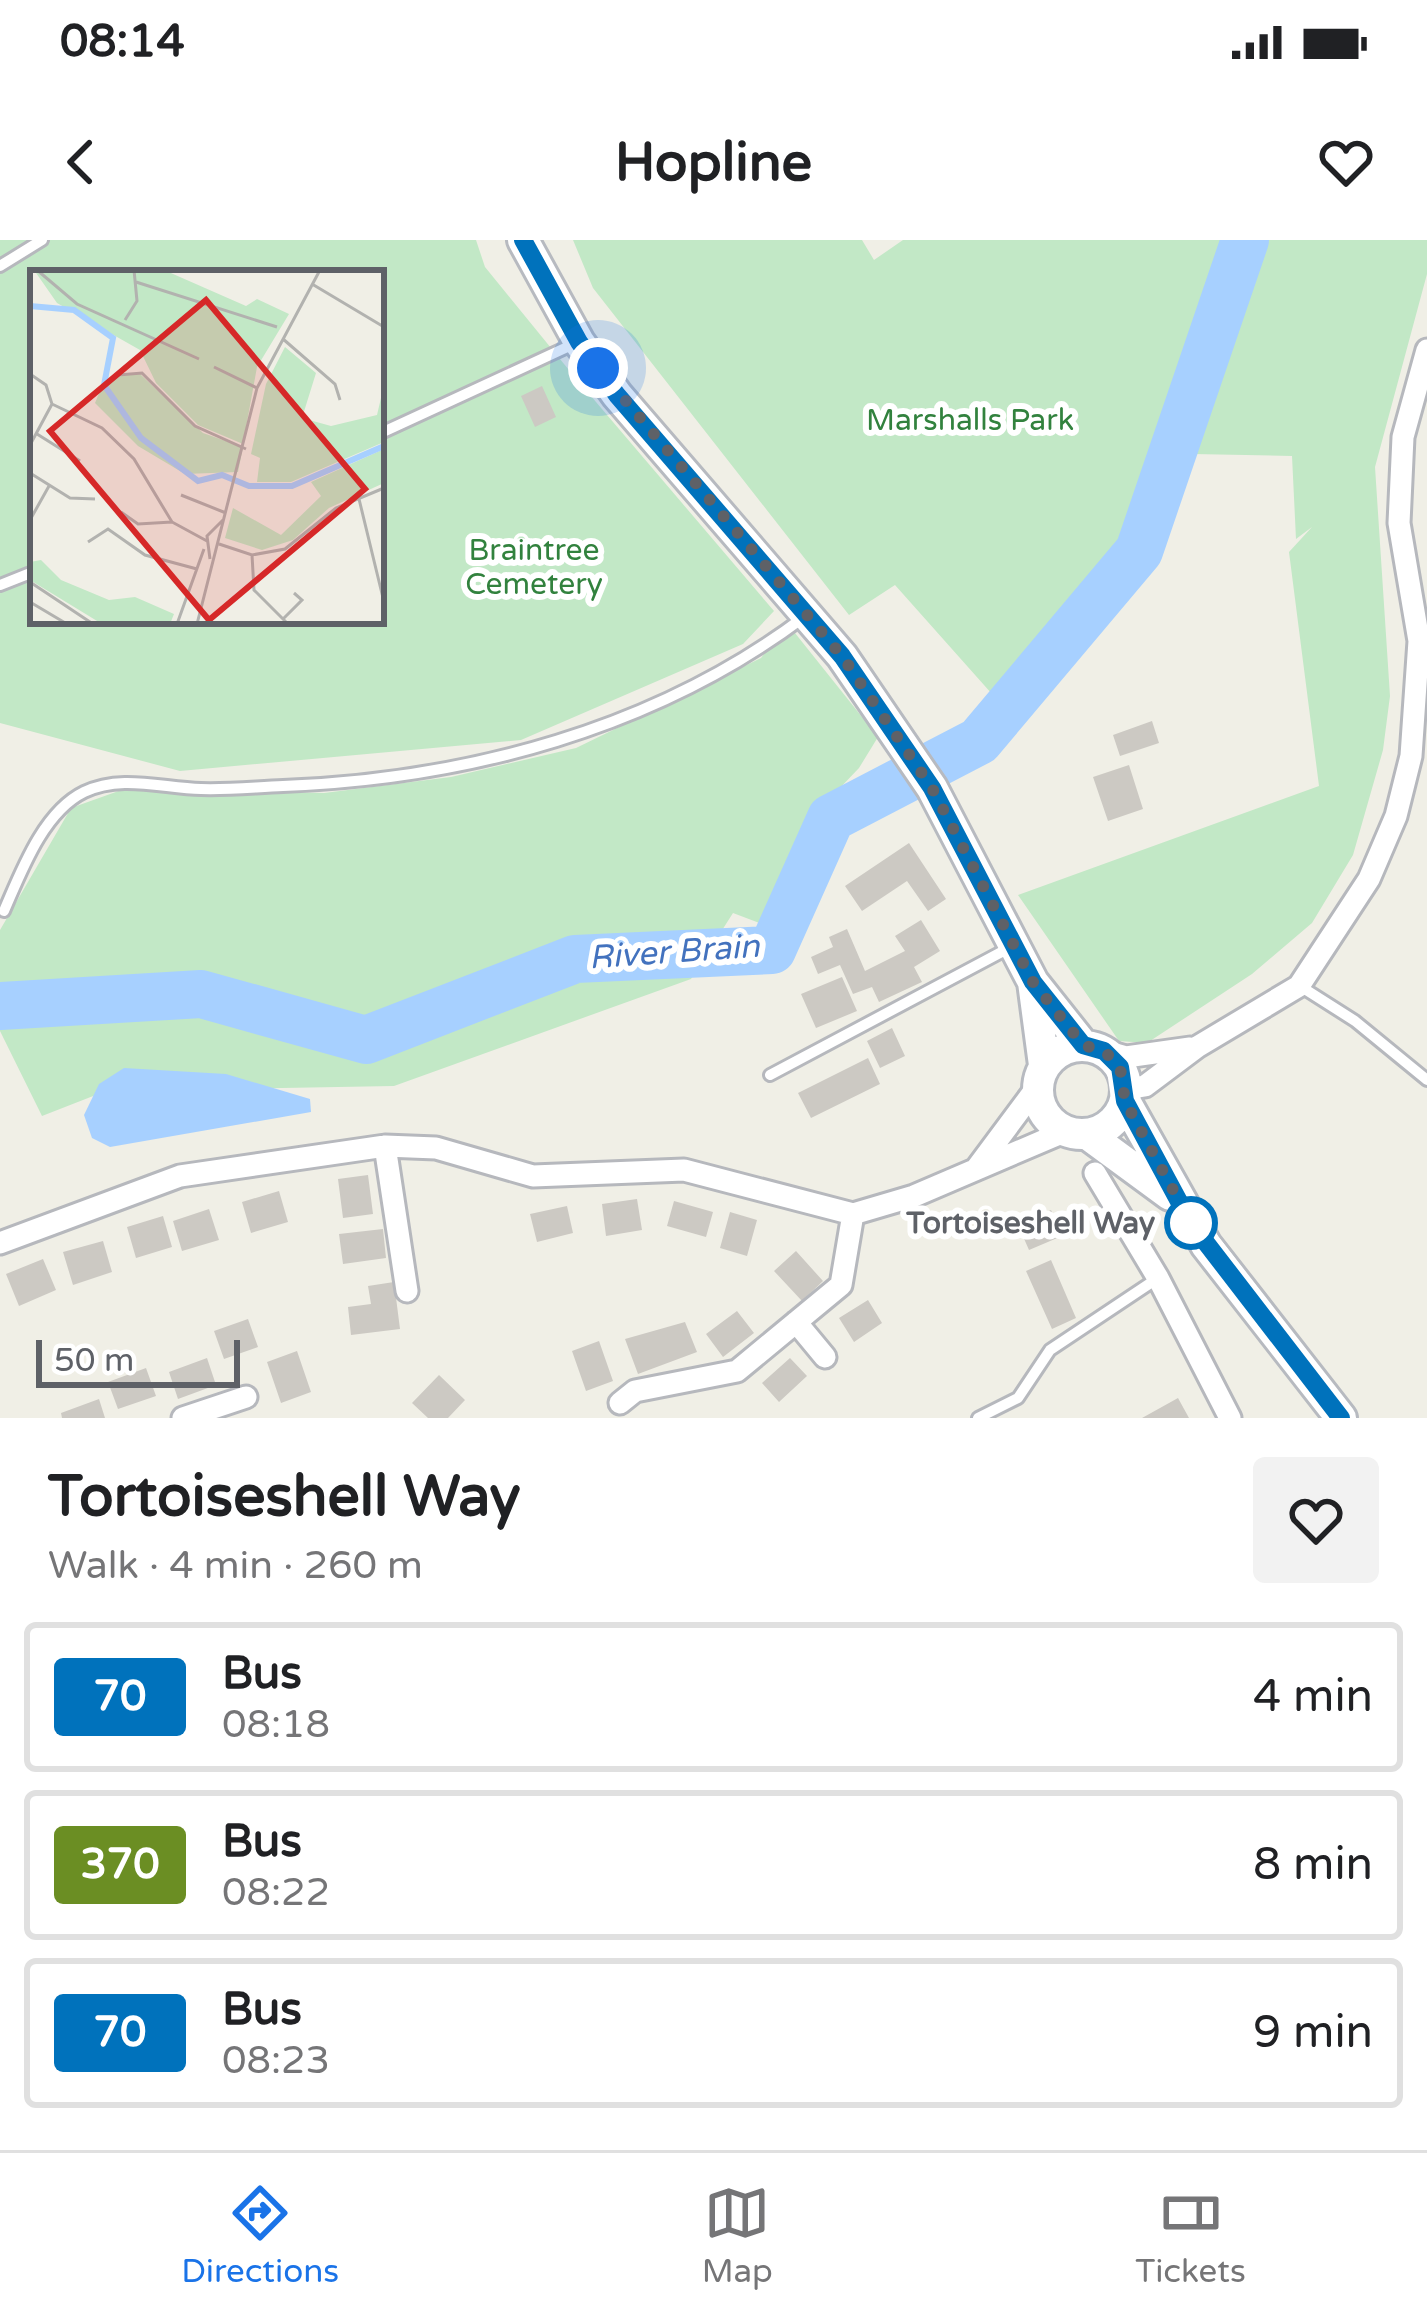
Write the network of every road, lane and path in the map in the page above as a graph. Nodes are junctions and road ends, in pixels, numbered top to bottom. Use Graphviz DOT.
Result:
graph roads {
  1 [pos="42,240"];
  2 [pos="523,240"];
  3 [pos="0,266"];
  4 [pos="579,342"];
  5 [pos="1427,350"];
  6 [pos="384,433"];
  7 [pos="30,573"];
  8 [pos="0,585"];
  9 [pos="807,615"];
  10 [pos="4,911"];
  11 [pos="1014,946"];
  12 [pos="1033,982"];
  13 [pos="1300,986"];
  14 [pos="1197,1047"];
  15 [pos="1093,1048"];
  16 [pos="770,1075"];
  17 [pos="1040,1076"];
  18 [pos="1427,1080"];
  19 [pos="1125,1095"];
  20 [pos="1076,1133"];
  21 [pos="385,1146"];
  22 [pos="976,1170"];
  23 [pos="1095,1173"];
  24 [pos="1175,1198"];
  25 [pos="853,1214"];
  26 [pos="0,1243"];
  27 [pos="1158,1278"];
  28 [pos="407,1291"];
  29 [pos="796,1322"];
  30 [pos="825,1358"];
  31 [pos="246,1397"];
  32 [pos="620,1403"];
  33 [pos="192,1417"];
  34 [pos="978,1418"];
  35 [pos="1230,1418"];
  36 [pos="1341,1418"];
  1 -- 3 [label="lane"];
  2 -- 4 [label="street"];
  4 -- 6 [label="lane"];
  4 -- 9 [label="street"];
  5 -- 13 [label="street"];
  7 -- 8 [label="lane"];
  9 -- 10 [label="lane"];
  9 -- 11 [label="street"];
  11 -- 12 [label="street"];
  11 -- 16 [label="lane"];
  12 -- 15 [label="street"];
  12 -- 17 [label="street"];
  13 -- 14 [label="street"];
  13 -- 18 [label="lane"];
  14 -- 15 [label="street"];
  14 -- 19 [label="street"];
  15 -- 17 [label="street"];
  15 -- 19 [label="street"];
  17 -- 20 [label="street"];
  17 -- 22 [label="street"];
  19 -- 20 [label="street"];
  19 -- 24 [label="street"];
  20 -- 22 [label="street"];
  20 -- 24 [label="street"];
  21 -- 25 [label="street"];
  21 -- 26 [label="street"];
  21 -- 28 [label="street"];
  22 -- 25 [label="street"];
  23 -- 27 [label="street"];
  24 -- 36 [label="street"];
  25 -- 29 [label="street"];
  27 -- 34 [label="lane"];
  27 -- 35 [label="street"];
  29 -- 30 [label="street"];
  29 -- 32 [label="street"];
  31 -- 33 [label="street"];
}
